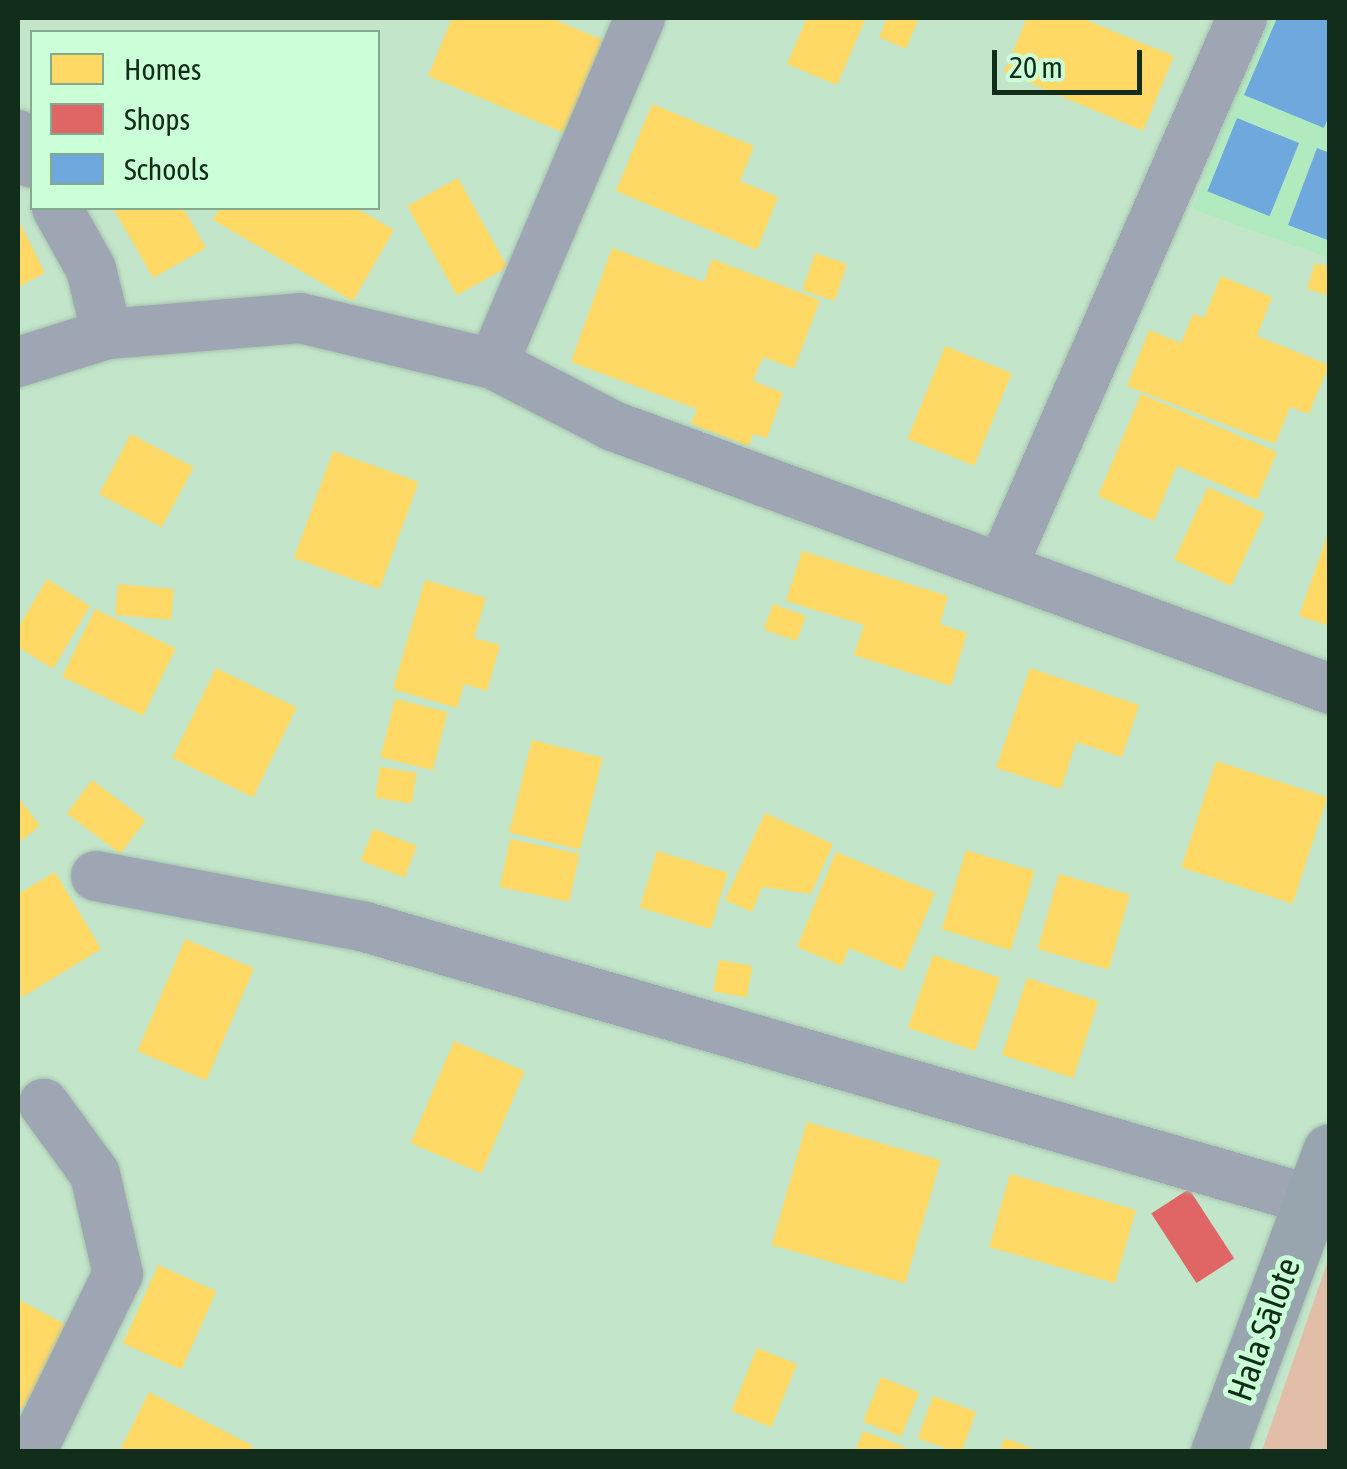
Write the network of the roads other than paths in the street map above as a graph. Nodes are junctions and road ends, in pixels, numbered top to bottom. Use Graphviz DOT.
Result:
graph roads {
  1 [pos="640,18"];
  2 [pos="1242,18"];
  3 [pos="18,136"];
  4 [pos="30,159"];
  5 [pos="58,210"];
  6 [pos="108,334"];
  7 [pos="18,362"];
  8 [pos="492,364"];
  9 [pos="1002,567"];
  10 [pos="1330,689"];
  11 [pos="96,876"];
  12 [pos="44,1104"];
  13 [pos="1320,1175"];
  14 [pos="31,1452"];
  15 [pos="1218,1452"];
  1 -- 8 [label="street"];
  2 -- 9 [label="street"];
  3 -- 4 [label="street"];
  5 -- 6 [label="street"];
  6 -- 7 [label="street"];
  6 -- 8 [label="street"];
  8 -- 9 [label="street"];
  9 -- 10 [label="street"];
  11 -- 13 [label="street"];
  12 -- 14 [label="street"];
  13 -- 15 [label="main road, Hala Sālote"];
}
